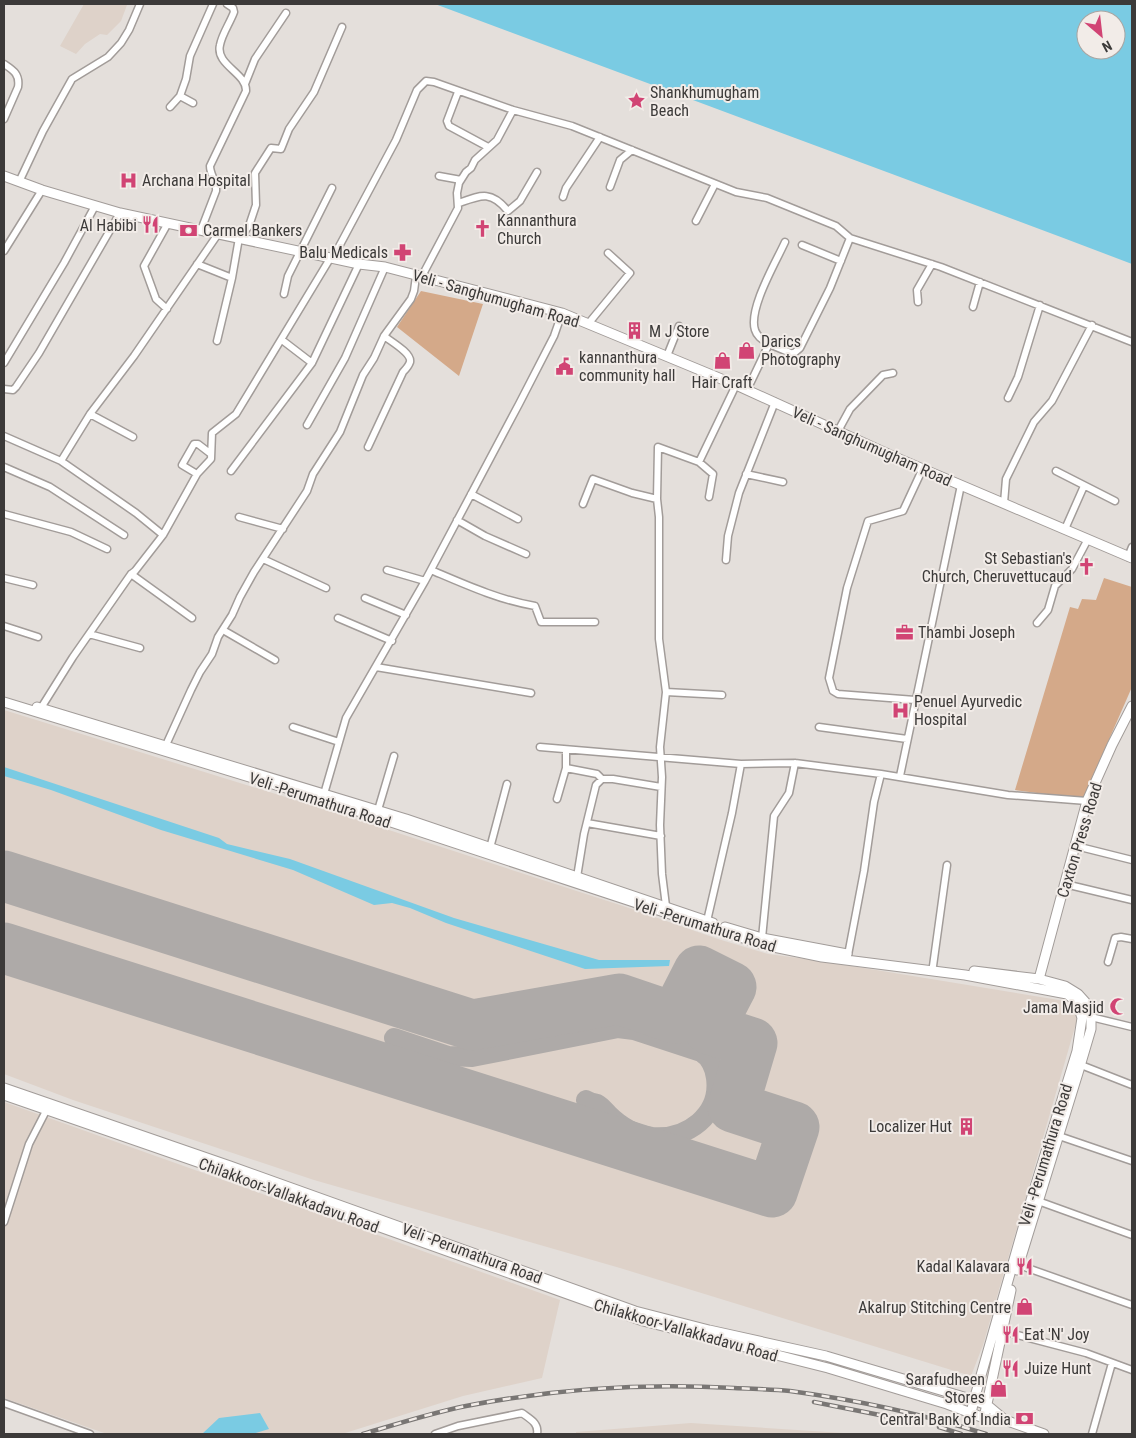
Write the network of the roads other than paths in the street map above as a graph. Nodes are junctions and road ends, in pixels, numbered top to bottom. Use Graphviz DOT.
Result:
graph roads {
  1 [pos="140,4"];
  2 [pos="213,4"];
  3 [pos="227,4"];
  4 [pos="286,13"];
  5 [pos="342,27"];
  6 [pos="4,64"];
  7 [pos="245,84"];
  8 [pos="458,92"];
  9 [pos="180,96"];
  10 [pos="193,103"];
  11 [pos="170,107"];
  12 [pos="513,110"];
  13 [pos="4,119"];
  14 [pos="600,137"];
  15 [pos="488,147"];
  16 [pos="632,150"];
  17 [pos="538,172"];
  18 [pos="4,176"];
  19 [pos="439,176"];
  20 [pos="461,180"];
  21 [pos="19,182"];
  22 [pos="715,184"];
  23 [pos="610,187"];
  24 [pos="332,188"];
  25 [pos="42,190"];
  26 [pos="563,197"];
  27 [pos="458,203"];
  28 [pos="95,206"];
  29 [pos="120,213"];
  30 [pos="696,221"];
  31 [pos="168,223"];
  32 [pos="201,230"];
  33 [pos="218,234"];
  34 [pos="239,238"];
  35 [pos="850,238"];
  36 [pos="785,242"];
  37 [pos="802,245"];
  38 [pos="4,251"];
  39 [pos="300,251"];
  40 [pos="608,253"];
  41 [pos="331,257"];
  42 [pos="841,261"];
  43 [pos="198,264"];
  44 [pos="360,264"];
  45 [pos="932,264"];
  46 [pos="385,267"];
  47 [pos="419,276"];
  48 [pos="232,278"];
  49 [pos="980,282"];
  50 [pos="284,294"];
  51 [pos="918,302"];
  52 [pos="1040,305"];
  53 [pos="973,307"];
  54 [pos="168,309"];
  55 [pos="562,313"];
  56 [pos="588,324"];
  57 [pos="1092,325"];
  58 [pos="680,326"];
  59 [pos="384,336"];
  60 [pos="217,340"];
  61 [pos="282,340"];
  62 [pos="1132,342"];
  63 [pos="768,344"];
  64 [pos="667,356"];
  65 [pos="312,362"];
  66 [pos="4,363"];
  67 [pos="894,373"];
  68 [pos="736,385"];
  69 [pos="4,389"];
  70 [pos="747,390"];
  71 [pos="1008,398"];
  72 [pos="775,402"];
  73 [pos="90,414"];
  74 [pos="307,425"];
  75 [pos="838,431"];
  76 [pos="4,436"];
  77 [pos="132,437"];
  78 [pos="368,447"];
  79 [pos="211,454"];
  80 [pos="61,461"];
  81 [pos="699,462"];
  82 [pos="4,467"];
  83 [pos="922,468"];
  84 [pos="231,471"];
  85 [pos="1056,471"];
  86 [pos="197,474"];
  87 [pos="746,474"];
  88 [pos="783,482"];
  89 [pos="961,485"];
  90 [pos="1084,486"];
  91 [pos="471,494"];
  92 [pos="710,497"];
  93 [pos="657,499"];
  94 [pos="1115,501"];
  95 [pos="1004,503"];
  96 [pos="583,504"];
  97 [pos="4,514"];
  98 [pos="239,517"];
  99 [pos="518,519"];
  100 [pos="456,520"];
  101 [pos="283,529"];
  102 [pos="1065,529"];
  103 [pos="124,534"];
  104 [pos="163,535"];
  105 [pos="1088,539"];
  106 [pos="1132,547"];
  107 [pos="107,549"];
  108 [pos="526,554"];
  109 [pos="1130,558"];
  110 [pos="263,559"];
  111 [pos="726,560"];
  112 [pos="387,570"];
  113 [pos="431,570"];
  114 [pos="131,574"];
  115 [pos="4,578"];
  116 [pos="425,581"];
  117 [pos="33,585"];
  118 [pos="326,588"];
  119 [pos="365,598"];
  120 [pos="406,615"];
  121 [pos="192,618"];
  122 [pos="338,618"];
  123 [pos="595,622"];
  124 [pos="1037,623"];
  125 [pos="4,626"];
  126 [pos="223,630"];
  127 [pos="89,634"];
  128 [pos="38,637"];
  129 [pos="392,641"];
  130 [pos="140,648"];
  131 [pos="274,660"];
  132 [pos="376,668"];
  133 [pos="666,692"];
  134 [pos="530,693"];
  135 [pos="722,694"];
  136 [pos="4,696"];
  137 [pos="915,700"];
  138 [pos="4,702"];
  139 [pos="1132,706"];
  140 [pos="41,708"];
  141 [pos="293,727"];
  142 [pos="819,727"];
  143 [pos="907,739"];
  144 [pos="339,742"];
  145 [pos="166,745"];
  146 [pos="540,747"];
  147 [pos="566,750"];
  148 [pos="394,756"];
  149 [pos="661,758"];
  150 [pos="741,764"];
  151 [pos="795,764"];
  152 [pos="566,768"];
  153 [pos="881,774"];
  154 [pos="900,776"];
  155 [pos="602,779"];
  156 [pos="506,784"];
  157 [pos="661,787"];
  158 [pos="324,794"];
  159 [pos="557,799"];
  160 [pos="1087,802"];
  161 [pos="378,810"];
  162 [pos="587,823"];
  163 [pos="660,836"];
  164 [pos="1076,846"];
  165 [pos="490,848"];
  166 [pos="1132,860"];
  167 [pos="947,865"];
  168 [pos="577,878"];
  169 [pos="1065,884"];
  170 [pos="1132,900"];
  171 [pos="666,906"];
  172 [pos="707,921"];
  173 [pos="762,938"];
  174 [pos="1132,939"];
  175 [pos="848,954"];
  176 [pos="1108,962"];
  177 [pos="933,966"];
  178 [pos="1038,980"];
  179 [pos="1091,1016"];
  180 [pos="1132,1027"];
  181 [pos="1080,1065"];
  182 [pos="1132,1085"];
  183 [pos="4,1088"];
  184 [pos="4,1095"];
  185 [pos="47,1110"];
  186 [pos="1059,1136"];
  187 [pos="1132,1161"];
  188 [pos="1038,1201"];
  189 [pos="4,1222"];
  190 [pos="1132,1235"];
  191 [pos="1018,1265"];
  192 [pos="1132,1305"];
  193 [pos="1002,1331"];
  194 [pos="1112,1363"];
  195 [pos="1132,1370"];
  196 [pos="951,1392"];
  197 [pos="974,1400"];
  198 [pos="4,1403"];
  199 [pos="947,1404"];
  200 [pos="987,1405"];
  201 [pos="971,1413"];
  202 [pos="984,1418"];
  203 [pos="1005,1420"];
  204 [pos="90,1434"];
  205 [pos="435,1434"];
  206 [pos="536,1434"];
  207 [pos="1044,1434"];
  208 [pos="1092,1434"];
  1 -- 21 [label="street"];
  2 -- 9 [label="street"];
  3 -- 7 [label="street"];
  4 -- 7 [label="street"];
  5 -- 34 [label="street"];
  6 -- 13 [label="street"];
  7 -- 32 [label="street"];
  8 -- 12 [label="street"];
  8 -- 15 [label="street"];
  8 -- 41 [label="street"];
  9 -- 10 [label="street"];
  9 -- 11 [label="street"];
  12 -- 14 [label="street"];
  12 -- 15 [label="street"];
  14 -- 16 [label="street"];
  14 -- 26 [label="street"];
  15 -- 20 [label="street"];
  16 -- 22 [label="street"];
  16 -- 23 [label="street"];
  17 -- 27 [label="street"];
  18 -- 21 [label="main road, Veli - Sanghumugham Road"];
  19 -- 20 [label="street"];
  20 -- 27 [label="street"];
  21 -- 25 [label="main road, Veli - Sanghumugham Road"];
  22 -- 30 [label="street"];
  22 -- 35 [label="street"];
  24 -- 39 [label="street"];
  25 -- 28 [label="main road, Veli - Sanghumugham Road"];
  25 -- 38 [label="street"];
  27 -- 47 [label="street"];
  28 -- 29 [label="main road, Veli - Sanghumugham Road"];
  28 -- 66 [label="street"];
  29 -- 31 [label="main road, Veli - Sanghumugham Road"];
  29 -- 69 [label="street"];
  31 -- 32 [label="main road, Veli - Sanghumugham Road"];
  31 -- 54 [label="street"];
  32 -- 33 [label="main road, Veli - Sanghumugham Road"];
  33 -- 34 [label="main road, Veli - Sanghumugham Road"];
  33 -- 43 [label="street"];
  34 -- 39 [label="main road, Veli - Sanghumugham Road"];
  34 -- 48 [label="street"];
  35 -- 42 [label="street"];
  35 -- 45 [label="street"];
  36 -- 63 [label="street"];
  37 -- 42 [label="street"];
  39 -- 41 [label="main road, Veli - Sanghumugham Road"];
  39 -- 50 [label="street"];
  40 -- 56 [label="street"];
  41 -- 44 [label="main road, Veli - Sanghumugham Road"];
  41 -- 61 [label="street"];
  42 -- 63 [label="street"];
  43 -- 48 [label="street"];
  43 -- 54 [label="street"];
  44 -- 46 [label="main road, Veli - Sanghumugham Road"];
  44 -- 65 [label="street"];
  45 -- 49 [label="street"];
  45 -- 51 [label="street"];
  46 -- 47 [label="main road, Veli - Sanghumugham Road"];
  46 -- 74 [label="street"];
  47 -- 55 [label="main road, Veli - Sanghumugham Road"];
  47 -- 59 [label="street"];
  48 -- 60 [label="street"];
  49 -- 52 [label="street"];
  49 -- 53 [label="street"];
  52 -- 57 [label="street"];
  52 -- 71 [label="street"];
  54 -- 73 [label="street"];
  55 -- 56 [label="main road, Veli - Sanghumugham Road"];
  55 -- 91 [label="street"];
  56 -- 64 [label="main road, Veli - Sanghumugham Road"];
  57 -- 62 [label="street"];
  57 -- 95 [label="street"];
  58 -- 64 [label="street"];
  59 -- 78 [label="street"];
  59 -- 101 [label="street"];
  61 -- 65 [label="street"];
  61 -- 79 [label="street"];
  63 -- 70 [label="street"];
  64 -- 68 [label="main road, Veli - Sanghumugham Road"];
  65 -- 84 [label="street"];
  67 -- 75 [label="street"];
  68 -- 70 [label="main road, Veli - Sanghumugham Road"];
  68 -- 81 [label="street"];
  70 -- 72 [label="main road, Veli - Sanghumugham Road"];
  72 -- 75 [label="main road, Veli - Sanghumugham Road"];
  72 -- 87 [label="street"];
  73 -- 77 [label="street"];
  73 -- 80 [label="street"];
  75 -- 83 [label="main road, Veli - Sanghumugham Road"];
  76 -- 80 [label="street"];
  79 -- 86 [label="street"];
  79 -- 86 [label="street"];
  80 -- 104 [label="street"];
  81 -- 92 [label="street"];
  81 -- 93 [label="street"];
  82 -- 103 [label="street"];
  83 -- 89 [label="main road, Veli - Sanghumugham Road"];
  83 -- 137 [label="street"];
  85 -- 90 [label="street"];
  86 -- 104 [label="street"];
  87 -- 88 [label="street"];
  87 -- 111 [label="street"];
  89 -- 95 [label="main road, Veli - Sanghumugham Road"];
  89 -- 137 [label="street"];
  90 -- 94 [label="street"];
  90 -- 102 [label="street"];
  91 -- 99 [label="street"];
  91 -- 100 [label="street"];
  93 -- 96 [label="street"];
  93 -- 133 [label="street"];
  95 -- 102 [label="main road, Veli - Sanghumugham Road"];
  97 -- 107 [label="street"];
  98 -- 101 [label="street"];
  100 -- 108 [label="street"];
  100 -- 113 [label="street"];
  101 -- 110 [label="street"];
  102 -- 105 [label="main road, Veli - Sanghumugham Road"];
  104 -- 114 [label="street"];
  105 -- 109 [label="main road, Veli - Sanghumugham Road"];
  105 -- 124 [label="street"];
  106 -- 109 [label="street"];
  110 -- 118 [label="street"];
  110 -- 126 [label="street"];
  112 -- 116 [label="street"];
  113 -- 116 [label="street"];
  113 -- 123 [label="street"];
  114 -- 121 [label="street"];
  114 -- 127 [label="street"];
  115 -- 117 [label="street"];
  116 -- 120 [label="street"];
  119 -- 120 [label="street"];
  120 -- 129 [label="street"];
  122 -- 129 [label="street"];
  125 -- 128 [label="street"];
  126 -- 131 [label="street"];
  126 -- 145 [label="street"];
  127 -- 130 [label="street"];
  127 -- 140 [label="street"];
  129 -- 132 [label="street"];
  132 -- 134 [label="street"];
  132 -- 144 [label="street"];
  133 -- 135 [label="street"];
  133 -- 149 [label="street"];
  136 -- 140 [label="main road"];
  137 -- 143 [label="street"];
  138 -- 197 [label="main road, Veli -Perumathura Road"];
  139 -- 160 [label="main road, Caxton Press Road"];
  140 -- 145 [label="main road"];
  141 -- 144 [label="street"];
  142 -- 143 [label="street"];
  143 -- 154 [label="street"];
  144 -- 158 [label="street"];
  145 -- 158 [label="main road"];
  146 -- 147 [label="street"];
  147 -- 149 [label="street"];
  147 -- 152 [label="street"];
  148 -- 161 [label="street"];
  149 -- 150 [label="street"];
  149 -- 157 [label="street"];
  150 -- 151 [label="street"];
  150 -- 172 [label="street"];
  151 -- 153 [label="street"];
  151 -- 173 [label="street"];
  152 -- 155 [label="street"];
  152 -- 159 [label="street"];
  153 -- 154 [label="street"];
  153 -- 175 [label="street"];
  154 -- 160 [label="street"];
  155 -- 157 [label="street"];
  155 -- 162 [label="street"];
  156 -- 165 [label="street"];
  157 -- 163 [label="street"];
  158 -- 161 [label="main road"];
  160 -- 164 [label="main road, Caxton Press Road"];
  161 -- 165 [label="main road"];
  162 -- 163 [label="street"];
  162 -- 168 [label="street"];
  163 -- 171 [label="street"];
  164 -- 166 [label="street"];
  164 -- 169 [label="main road, Caxton Press Road"];
  165 -- 168 [label="main road"];
  167 -- 177 [label="street"];
  168 -- 171 [label="main road"];
  169 -- 170 [label="street"];
  169 -- 178 [label="main road, Caxton Press Road"];
  171 -- 172 [label="main road"];
  172 -- 173 [label="main road"];
  173 -- 175 [label="main road"];
  174 -- 176 [label="street"];
  175 -- 177 [label="main road"];
  177 -- 178 [label="main road"];
  178 -- 179 [label="main road"];
  179 -- 180 [label="street"];
  179 -- 181 [label="main road"];
  181 -- 182 [label="street"];
  181 -- 186 [label="main road"];
  183 -- 196 [label="main road, Veli -Perumathura Road"];
  184 -- 185 [label="main road, Chilakkoor-Vallakkadavu Road"];
  185 -- 189 [label="street"];
  185 -- 199 [label="main road, Chilakkoor-Vallakkadavu Road"];
  186 -- 187 [label="street"];
  186 -- 188 [label="main road"];
  188 -- 190 [label="street"];
  188 -- 191 [label="main road"];
  191 -- 192 [label="street"];
  191 -- 193 [label="main road"];
  193 -- 194 [label="street"];
  193 -- 200 [label="main road"];
  194 -- 195 [label="street"];
  194 -- 208 [label="street"];
  196 -- 197 [label="main road, Veli -Perumathura Road"];
  196 -- 199 [label="main road"];
  197 -- 200 [label="main road"];
  197 -- 201 [label="main road"];
  198 -- 204 [label="street"];
  199 -- 201 [label="main road, Chilakkoor-Vallakkadavu Road"];
  200 -- 202 [label="main road"];
  200 -- 203 [label="main road"];
  201 -- 202 [label="main road, Chilakkoor-Vallakkadavu Road"];
  202 -- 203 [label="main road, Chilakkoor-Vallakkadavu Road"];
  203 -- 207 [label="main road"];
  205 -- 206 [label="street"];
}
